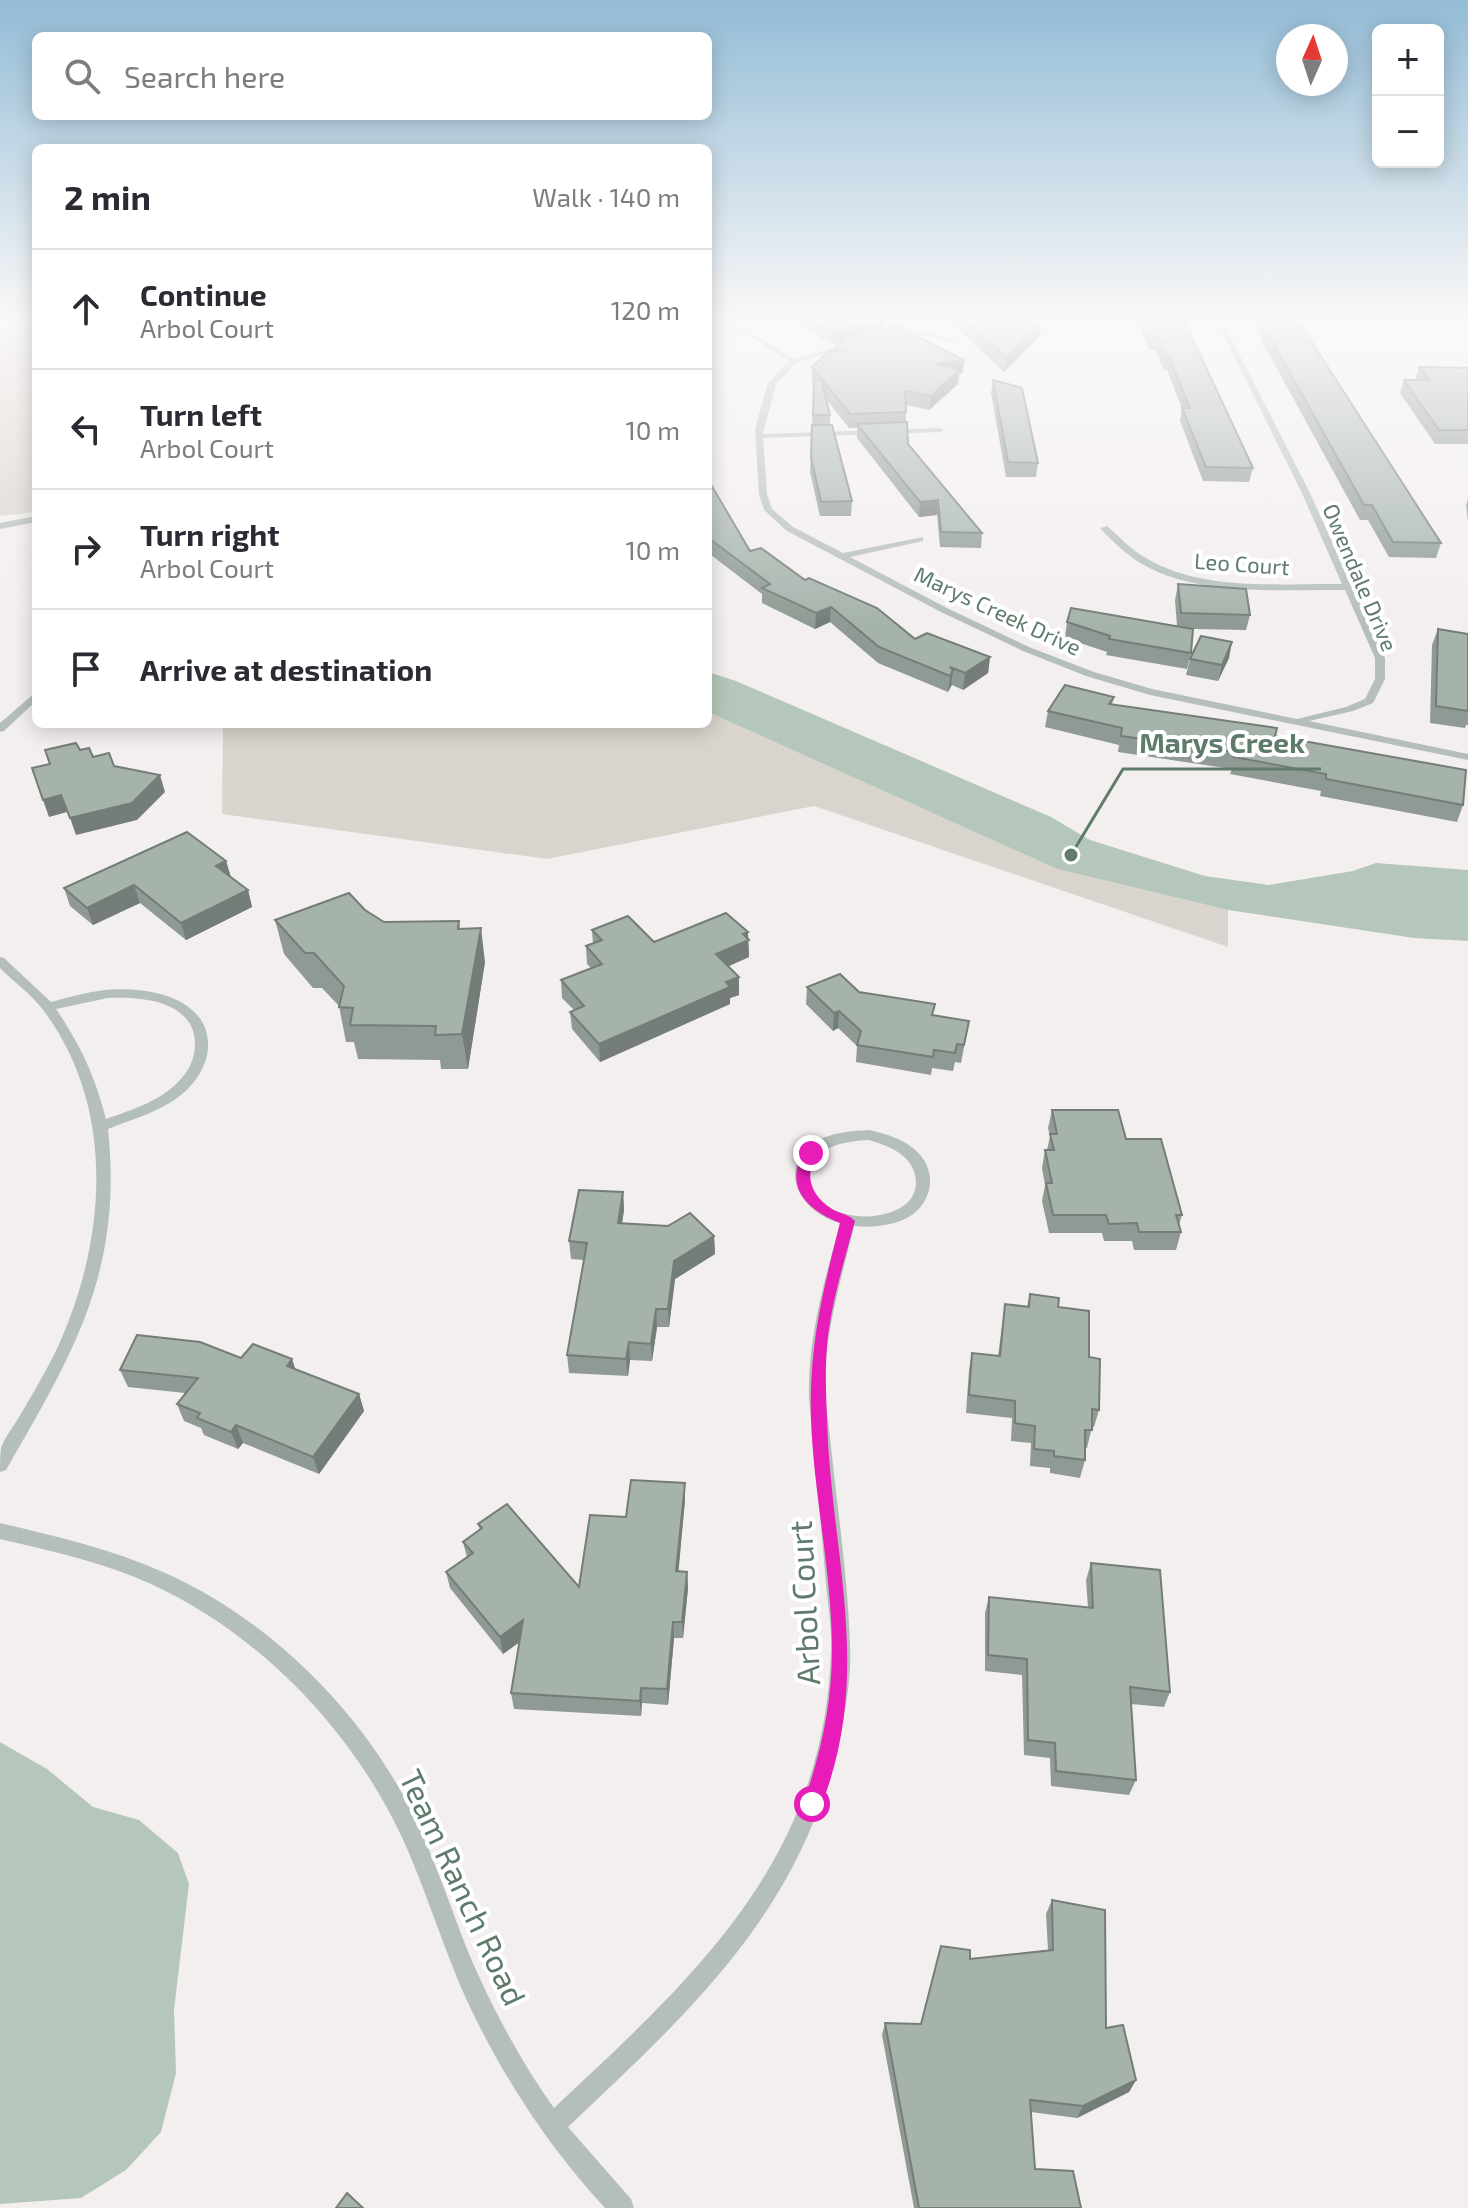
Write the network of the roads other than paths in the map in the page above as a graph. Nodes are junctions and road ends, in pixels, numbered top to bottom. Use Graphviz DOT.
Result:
graph roads {
  1 [pos="764,419"];
  2 [pos="1269,419"];
  3 [pos="940,430"];
  4 [pos="760,436"];
  5 [pos="32,520"];
  6 [pos="0,526"];
  7 [pos="1104,528"];
  8 [pos="920,539"];
  9 [pos="842,556"];
  10 [pos="1345,587"];
  11 [pos="32,699"];
  12 [pos="1298,721"];
  13 [pos="0,729"];
  14 [pos="1468,757"];
  15 [pos="0,961"];
  16 [pos="48,1007"];
  17 [pos="101,1126"];
  18 [pos="848,1221"];
  19 [pos="0,1465"];
  20 [pos="0,1531"];
  21 [pos="553,2125"];
  22 [pos="622,2208"];
  1 -- 4 [label="street, Marys Creek Drive"];
  2 -- 10 [label="street, Owendale Drive"];
  3 -- 4 [label="street"];
  4 -- 9 [label="street, Marys Creek Drive"];
  5 -- 6 [label="street"];
  7 -- 10 [label="street, Leo Court"];
  8 -- 9 [label="street"];
  9 -- 12 [label="street, Marys Creek Drive"];
  10 -- 12 [label="street, Owendale Drive"];
  11 -- 13 [label="street"];
  12 -- 14 [label="street, Marys Creek Drive"];
  15 -- 16 [label="street"];
  16 -- 17 [label="street"];
  16 -- 17 [label="street"];
  17 -- 19 [label="street"];
  18 -- 18 [label="street"];
  18 -- 21 [label="street, Arbol Court"];
  20 -- 21 [label="street, Team Ranch Road"];
  21 -- 22 [label="street, Team Ranch Road"];
}
